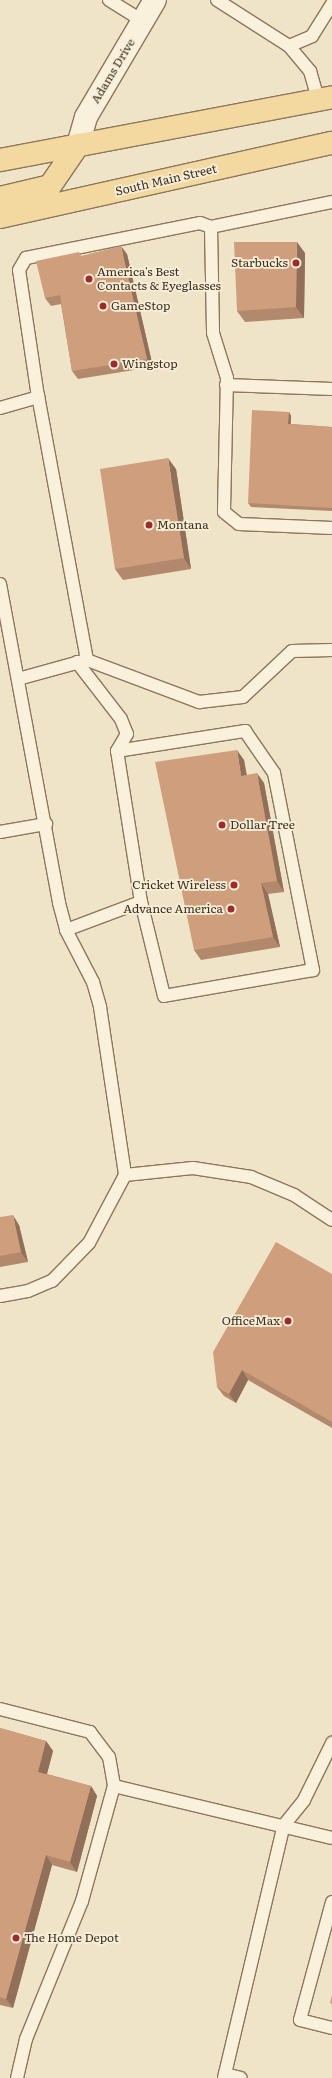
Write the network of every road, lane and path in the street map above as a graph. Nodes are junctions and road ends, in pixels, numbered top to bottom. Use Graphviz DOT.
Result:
graph roads {
  1 [pos="109,0"];
  2 [pos="155,0"];
  3 [pos="217,0"];
  4 [pos="332,4"];
  5 [pos="143,21"];
  6 [pos="289,46"];
  7 [pos="325,98"];
  8 [pos="332,143"];
  9 [pos="78,145"];
  10 [pos="0,160"];
  11 [pos="0,198"];
  12 [pos="332,202"];
  13 [pos="0,217"];
  14 [pos="211,227"];
  15 [pos="226,385"];
  16 [pos="332,389"];
  17 [pos="38,395"];
  18 [pos="0,408"];
  19 [pos="332,528"];
  20 [pos="0,584"];
  21 [pos="332,650"];
  22 [pos="82,661"];
  23 [pos="18,679"];
  24 [pos="117,751"];
  25 [pos="46,824"];
  26 [pos="0,832"];
  27 [pos="141,902"];
  28 [pos="66,930"];
  29 [pos="125,1175"];
  30 [pos="332,1220"];
  31 [pos="0,1296"];
  32 [pos="0,1709"];
  33 [pos="332,1743"];
  34 [pos="114,1786"];
  35 [pos="284,1825"];
  36 [pos="332,1838"];
  37 [pos="332,1902"];
  38 [pos="332,2028"];
  39 [pos="224,2076"];
  40 [pos="17,2078"];
  41 [pos="241,2078"];
  1 -- 5 [label="lane"];
  2 -- 5 [label="street, Adams Drive"];
  3 -- 6 [label="lane"];
  4 -- 6 [label="lane"];
  5 -- 9 [label="street, Adams Drive"];
  6 -- 7 [label="lane"];
  7 -- 9 [label="main road"];
  8 -- 13 [label="main road, South Main Street"];
  9 -- 10 [label="main road"];
  9 -- 11 [label="main road"];
  12 -- 14 [label="lane"];
  14 -- 15 [label="lane"];
  14 -- 17 [label="lane"];
  15 -- 16 [label="lane"];
  15 -- 19 [label="lane"];
  17 -- 18 [label="lane"];
  17 -- 22 [label="lane"];
  20 -- 23 [label="lane"];
  21 -- 22 [label="lane"];
  22 -- 23 [label="lane"];
  22 -- 24 [label="lane"];
  23 -- 25 [label="lane"];
  24 -- 27 [label="lane"];
  24 -- 27 [label="lane"];
  25 -- 26 [label="lane"];
  25 -- 28 [label="lane"];
  27 -- 28 [label="lane"];
  28 -- 29 [label="lane"];
  29 -- 30 [label="lane"];
  29 -- 31 [label="lane"];
  32 -- 34 [label="lane"];
  33 -- 35 [label="lane"];
  34 -- 35 [label="lane"];
  34 -- 40 [label="lane"];
  35 -- 36 [label="lane"];
  35 -- 39 [label="lane"];
  37 -- 38 [label="lane"];
  39 -- 41 [label="lane"];
}
